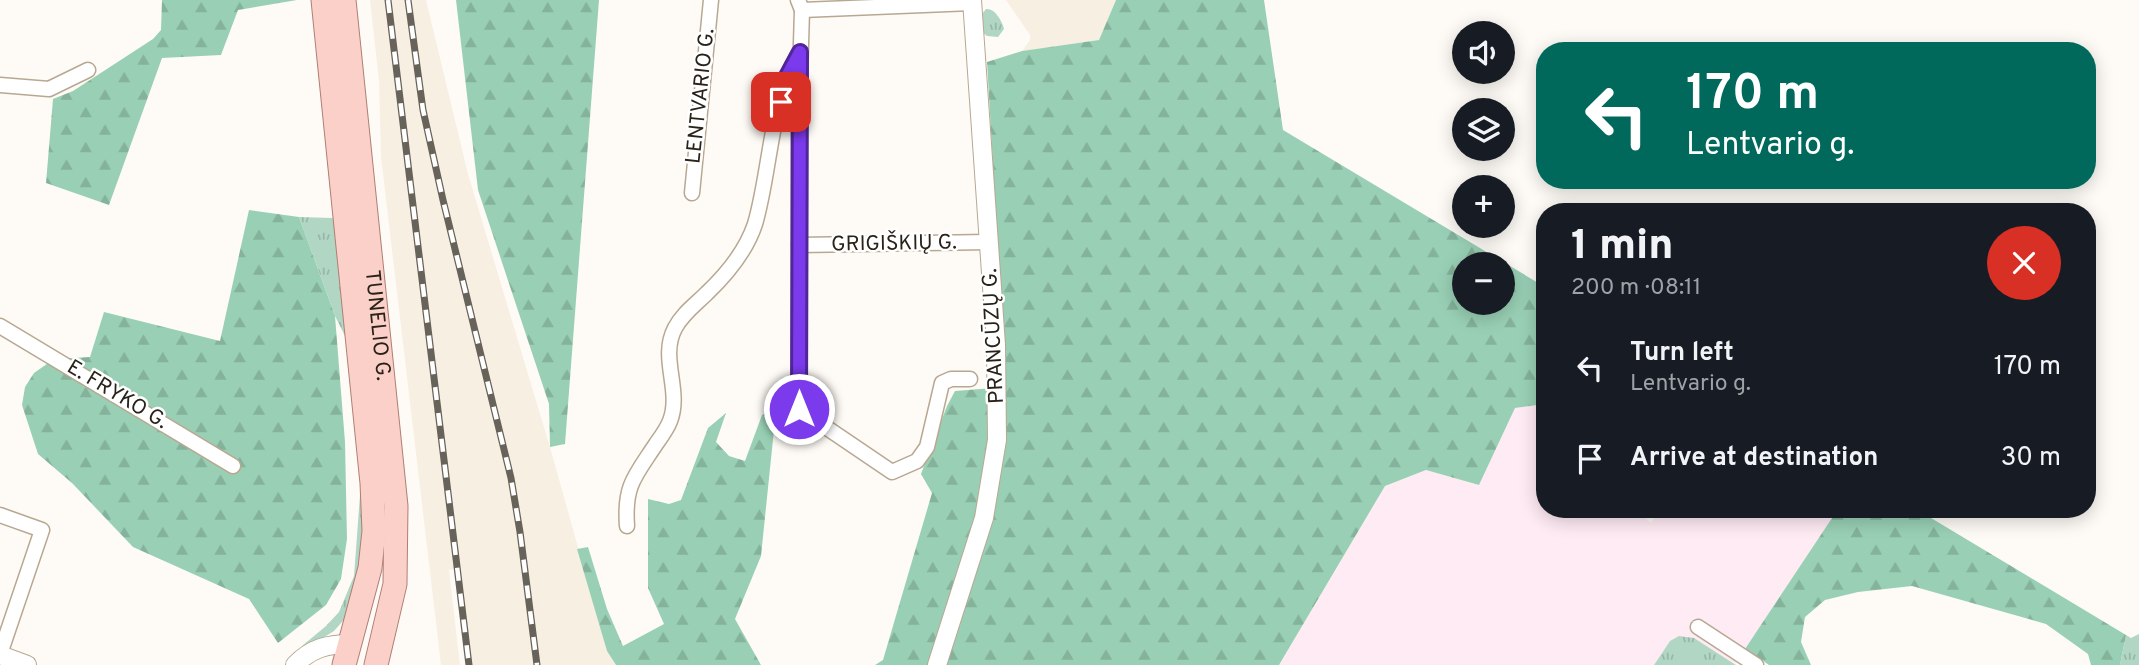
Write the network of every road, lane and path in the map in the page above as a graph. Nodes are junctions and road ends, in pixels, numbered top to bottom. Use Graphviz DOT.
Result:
graph roads {
  1 [pos="323,0"];
  2 [pos="344,0"];
  3 [pos="711,0"];
  4 [pos="972,1"];
  5 [pos="800,5"];
  6 [pos="800,52"];
  7 [pos="88,70"];
  8 [pos="0,85"];
  9 [pos="692,193"];
  10 [pos="989,242"];
  11 [pos="799,245"];
  12 [pos="0,326"];
  13 [pos="970,379"];
  14 [pos="233,466"];
  15 [pos="0,515"];
  16 [pos="627,526"];
  17 [pos="1698,627"];
  18 [pos="347,654"];
  19 [pos="0,655"];
  20 [pos="379,658"];
  21 [pos="27,665"];
  22 [pos="295,665"];
  23 [pos="937,665"];
  24 [pos="1756,665"];
  1 -- 18 [label="main road, TUNELIO G."];
  2 -- 20 [label="main road, TUNELIO G."];
  3 -- 9 [label="street, LENTVARIO G."];
  4 -- 5 [label="street"];
  4 -- 10 [label="street, PRANCŪZŲ G."];
  5 -- 6 [label="street"];
  6 -- 11 [label="street"];
  6 -- 16 [label="street"];
  7 -- 8 [label="street"];
  10 -- 11 [label="street, GRIGIŠKIŲ G."];
  10 -- 23 [label="street, PRANCŪZŲ G."];
  11 -- 13 [label="street"];
  12 -- 14 [label="street, E. FRYKO G."];
  15 -- 19 [label="street"];
  17 -- 24 [label="street"];
  18 -- 20 [label="main road"];
  18 -- 22 [label="street"];
  19 -- 21 [label="street"];
}
